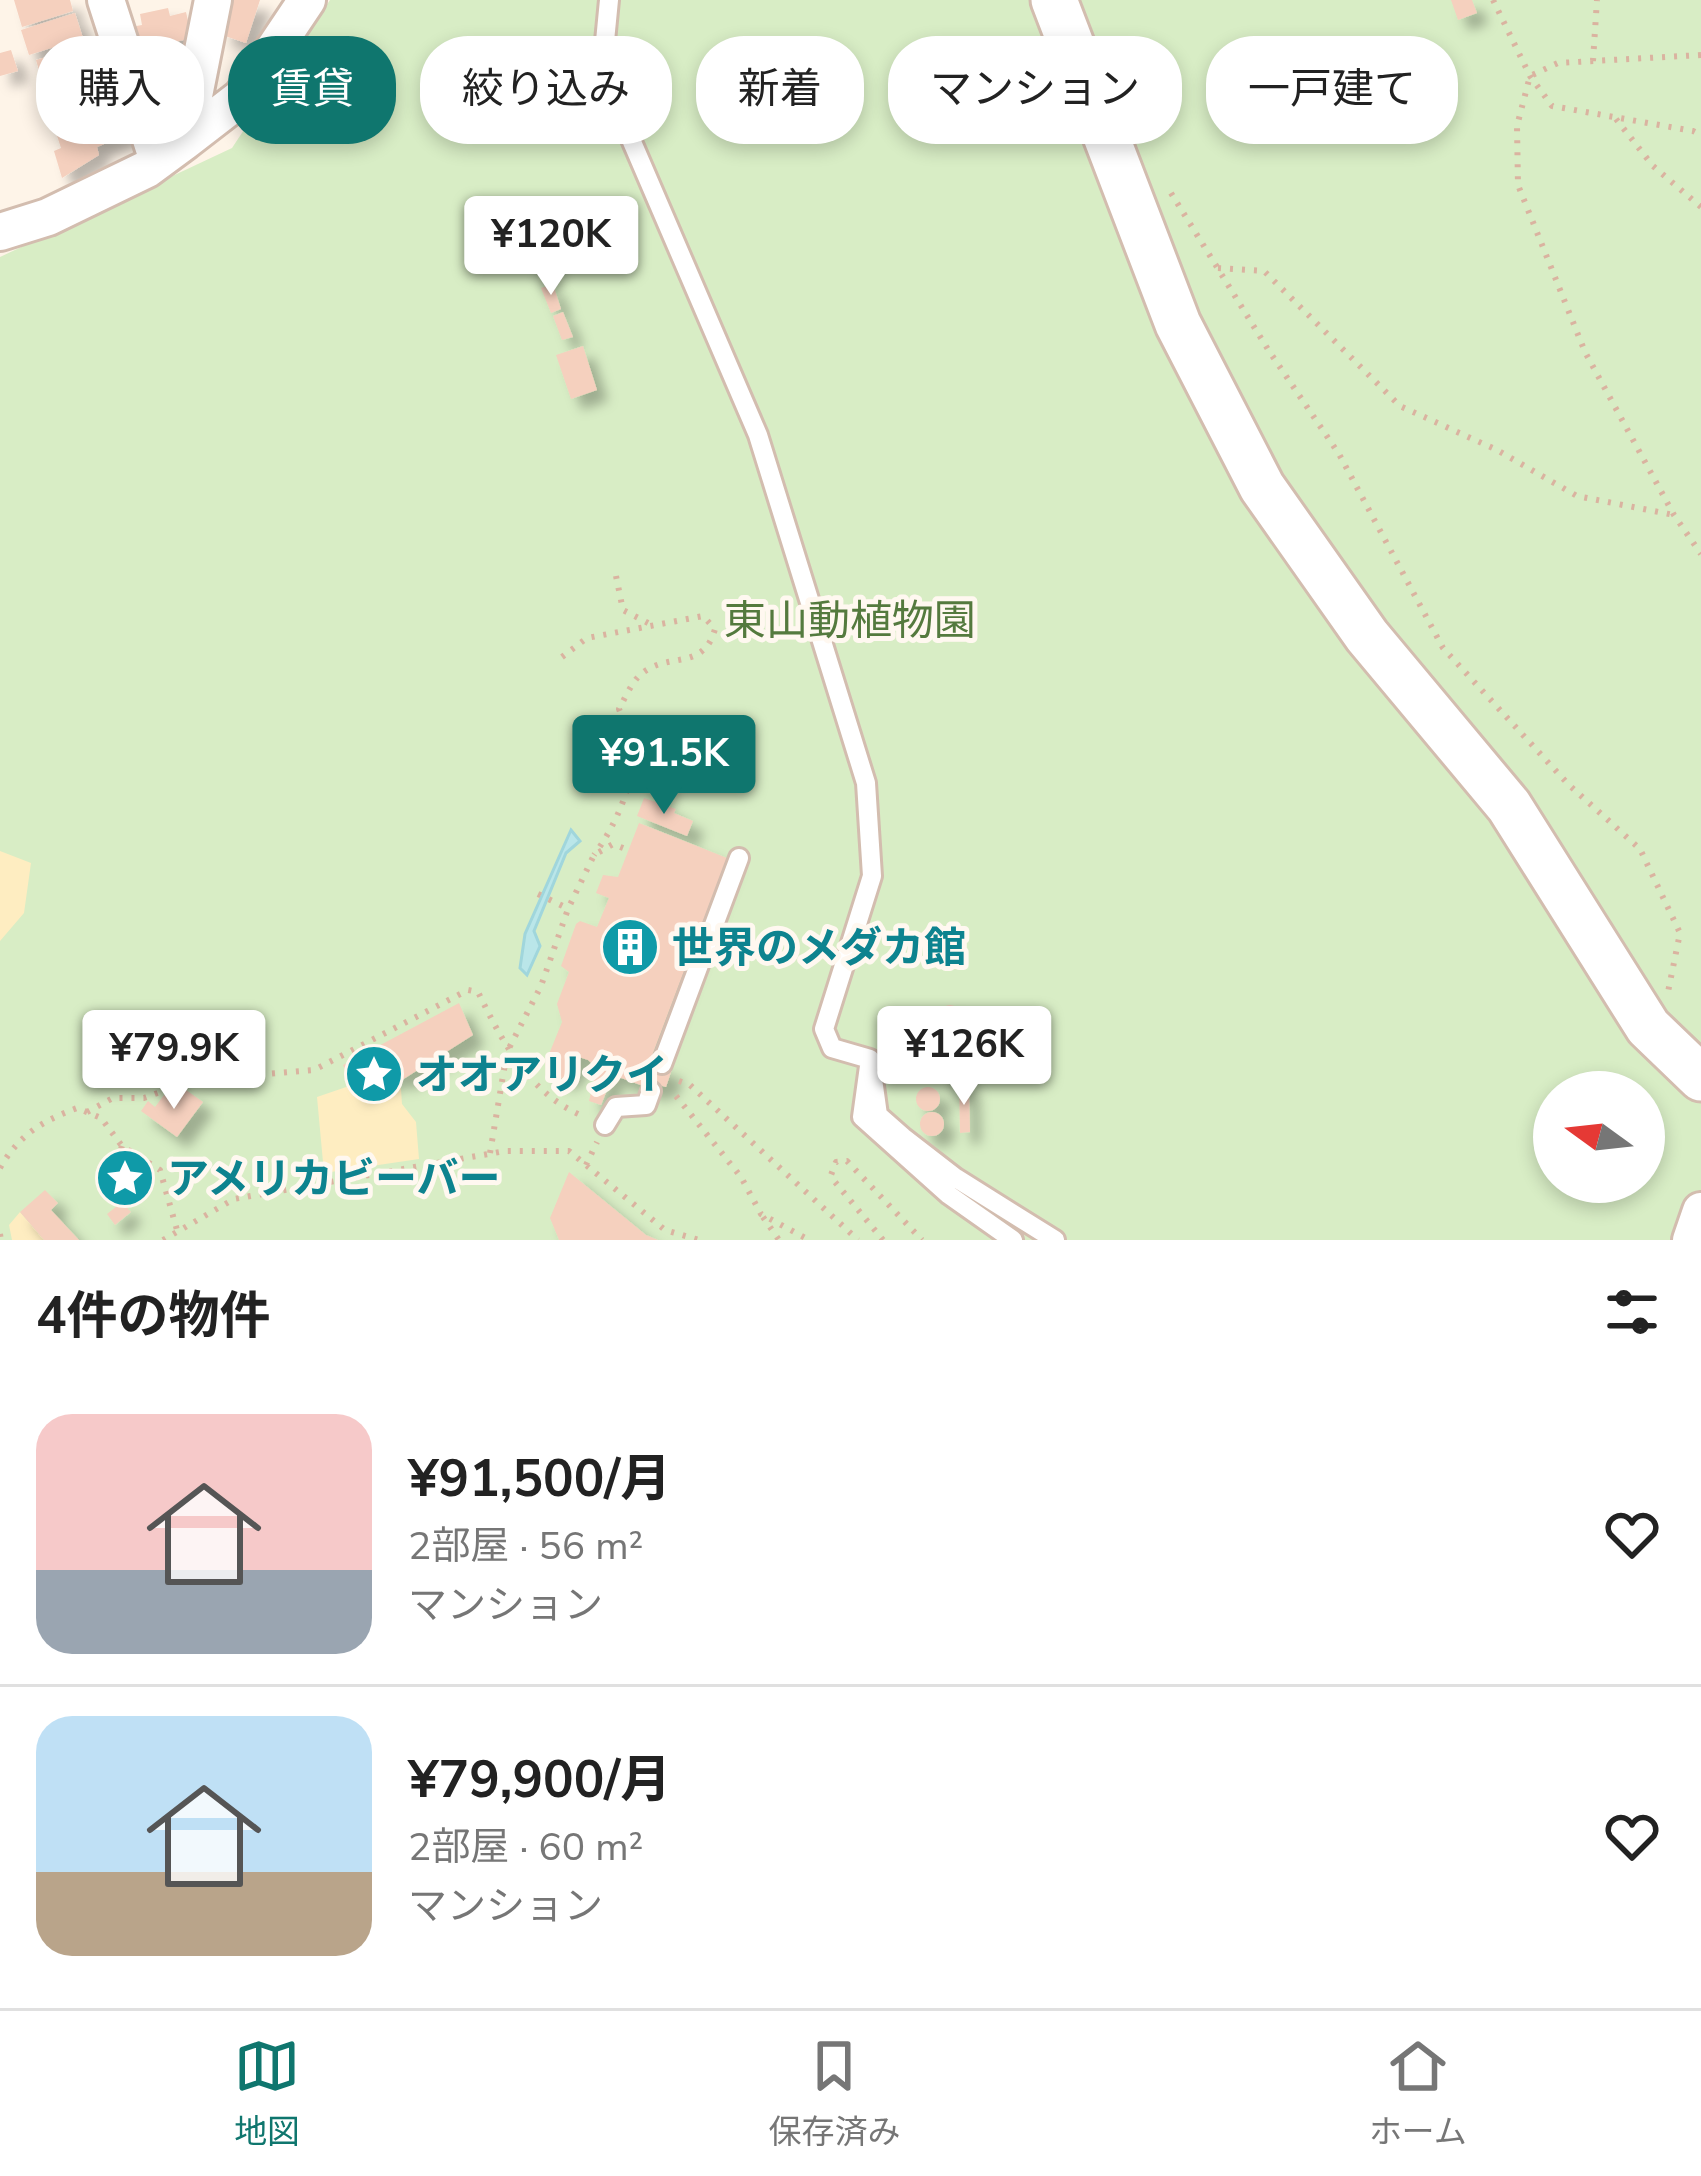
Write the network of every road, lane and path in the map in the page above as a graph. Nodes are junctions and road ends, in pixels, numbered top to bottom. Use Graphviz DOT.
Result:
graph roads {
  1 [pos="106,0"];
  2 [pos="213,0"];
  3 [pos="307,0"];
  4 [pos="609,0"];
  5 [pos="1054,0"];
  6 [pos="1493,0"];
  7 [pos="1597,0"];
  8 [pos="1701,56"];
  9 [pos="1593,61"];
  10 [pos="1530,76"];
  11 [pos="1614,117"];
  12 [pos="1701,136"];
  13 [pos="171,151"];
  14 [pos="1164,185"];
  15 [pos="1701,206"];
  16 [pos="0,232"];
  17 [pos="1218,268"];
  18 [pos="1674,515"];
  19 [pos="1701,554"];
  20 [pos="616,576"];
  21 [pos="651,625"];
  22 [pos="562,657"];
  23 [pos="628,850"];
  24 [pos="594,855"];
  25 [pos="740,858"];
  26 [pos="538,894"];
  27 [pos="568,909"];
  28 [pos="1668,993"];
  29 [pos="507,1052"];
  30 [pos="870,1059"];
  31 [pos="662,1064"];
  32 [pos="1701,1078"];
  33 [pos="651,1091"];
  34 [pos="87,1112"];
  35 [pos="605,1125"];
  36 [pos="122,1146"];
  37 [pos="490,1154"];
  38 [pos="150,1162"];
  39 [pos="586,1165"];
  40 [pos="0,1168"];
  41 [pos="1701,1211"];
  42 [pos="761,1214"];
  43 [pos="177,1230"];
  44 [pos="163,1240"];
  45 [pos="698,1240"];
  46 [pos="779,1240"];
  47 [pos="809,1240"];
  48 [pos="858,1240"];
  49 [pos="883,1240"];
  50 [pos="922,1240"];
  51 [pos="1013,1240"];
  52 [pos="1055,1240"];
  53 [pos="1691,1240"];
  1 -- 13 [label="street"];
  2 -- 13 [label="street"];
  3 -- 13 [label="street"];
  4 -- 30 [label="lane"];
  5 -- 32 [label="street"];
  6 -- 10 [label="path"];
  7 -- 9 [label="path"];
  8 -- 9 [label="path"];
  9 -- 10 [label="path"];
  10 -- 11 [label="path"];
  10 -- 18 [label="path"];
  11 -- 12 [label="path"];
  11 -- 15 [label="path"];
  13 -- 16 [label="street"];
  14 -- 17 [label="path"];
  17 -- 18 [label="path"];
  17 -- 28 [label="path"];
  18 -- 19 [label="path"];
  20 -- 21 [label="path"];
  21 -- 22 [label="path"];
  21 -- 24 [label="path"];
  23 -- 24 [label="path"];
  24 -- 27 [label="path"];
  25 -- 31 [label="lane"];
  26 -- 27 [label="path"];
  27 -- 29 [label="path"];
  29 -- 34 [label="path"];
  29 -- 35 [label="path"];
  29 -- 37 [label="path"];
  30 -- 51 [label="lane"];
  30 -- 52 [label="lane"];
  33 -- 35 [label="lane"];
  34 -- 36 [label="path"];
  34 -- 40 [label="path"];
  35 -- 39 [label="path"];
  36 -- 38 [label="path"];
  36 -- 38 [label="path"];
  37 -- 39 [label="path"];
  37 -- 43 [label="path"];
  38 -- 43 [label="path"];
  39 -- 45 [label="path"];
  41 -- 53 [label="street"];
  42 -- 46 [label="path"];
  42 -- 47 [label="path"];
  42 -- 48 [label="path"];
  43 -- 44 [label="path"];
  49 -- 50 [label="path"];
}
